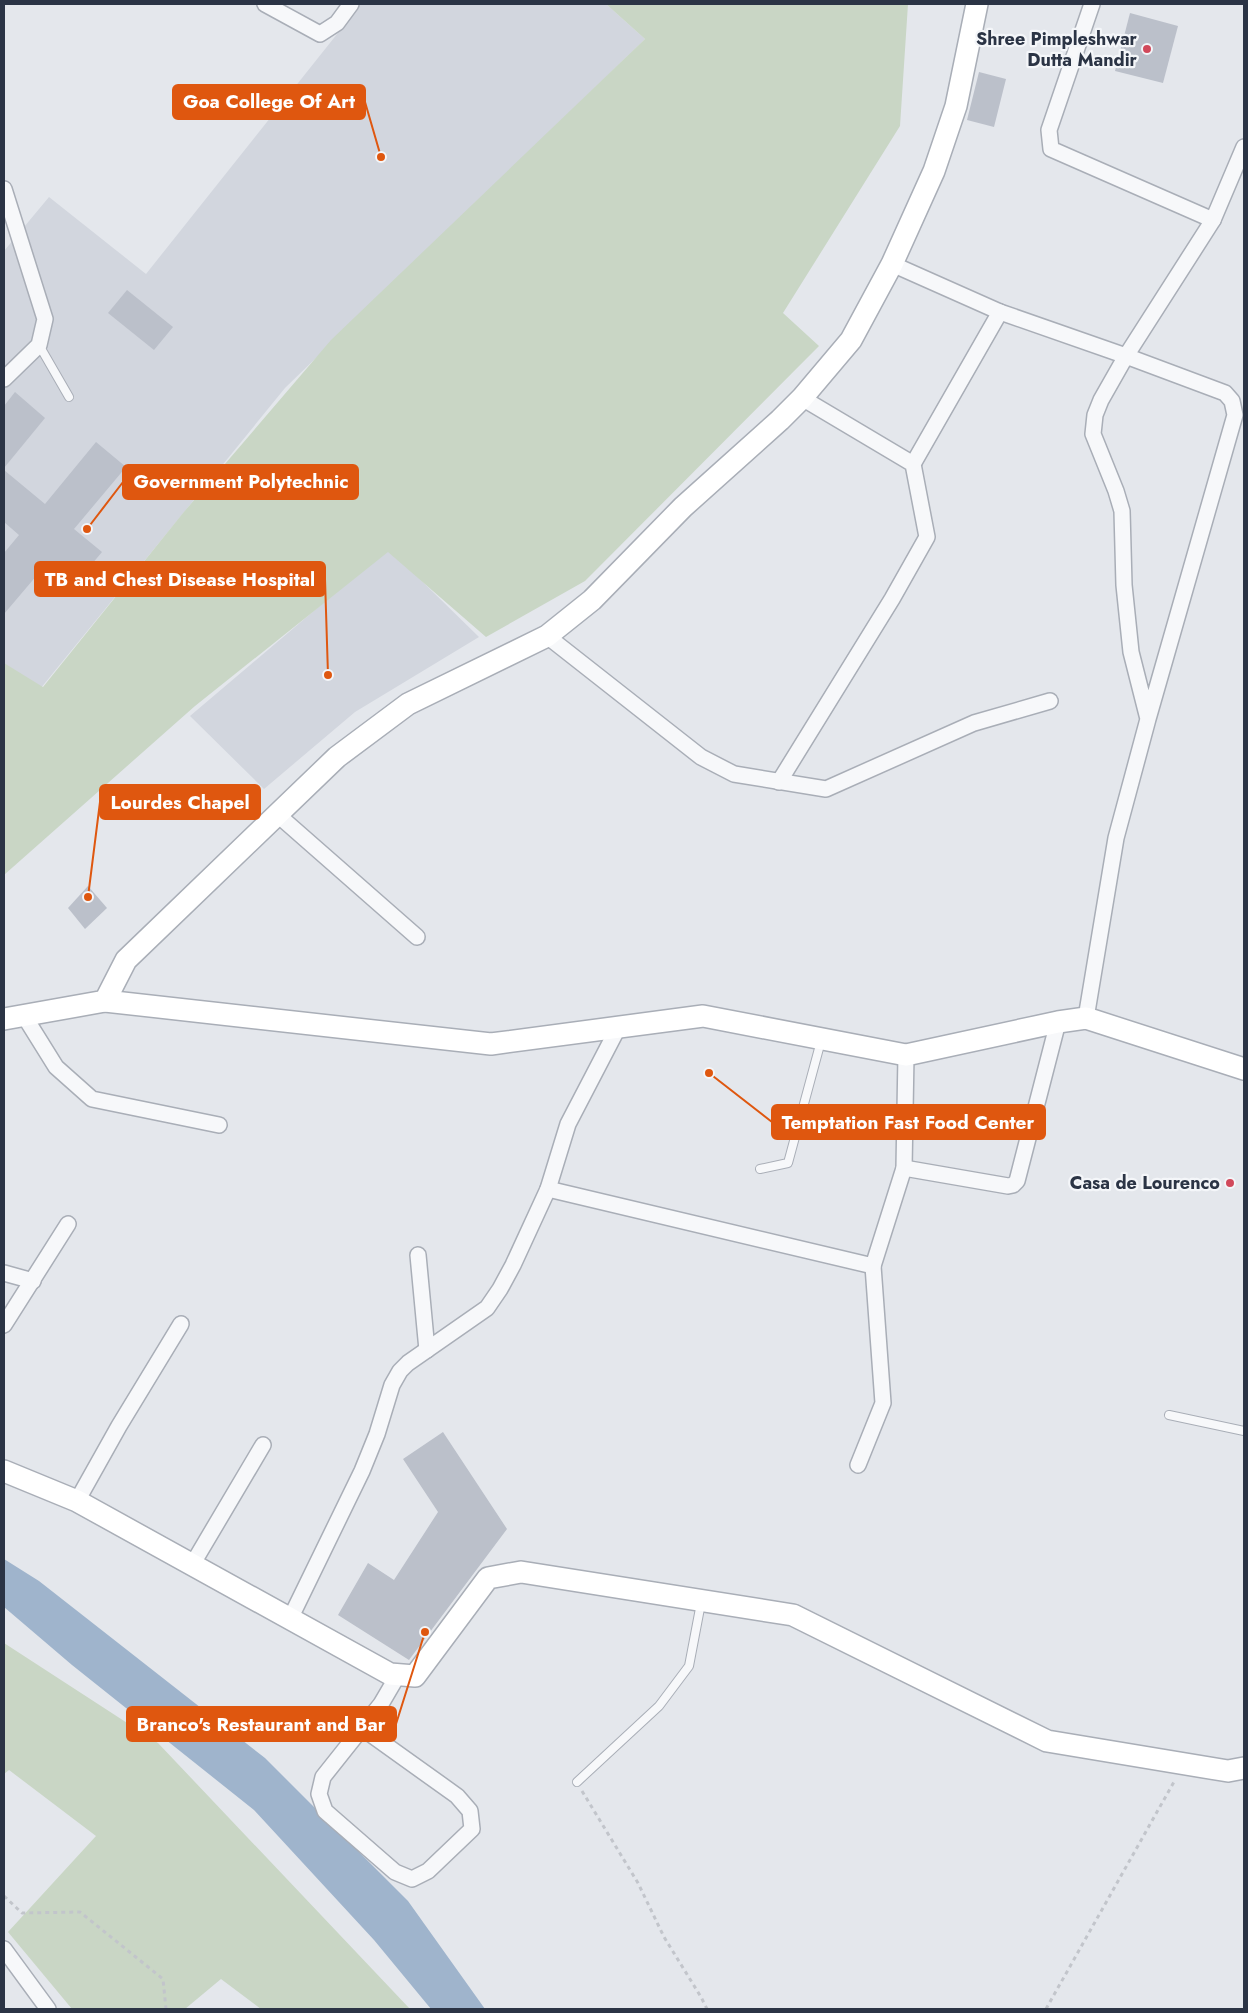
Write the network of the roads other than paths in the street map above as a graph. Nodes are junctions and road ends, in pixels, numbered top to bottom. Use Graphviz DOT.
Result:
graph roads {
  1 [pos="265,4"];
  2 [pos="351,4"];
  3 [pos="977,4"];
  4 [pos="1092,4"];
  5 [pos="1244,147"];
  6 [pos="4,189"];
  7 [pos="1213,220"];
  8 [pos="892,264"];
  9 [pos="1000,312"];
  10 [pos="39,345"];
  11 [pos="1126,356"];
  12 [pos="4,379"];
  13 [pos="69,397"];
  14 [pos="802,398"];
  15 [pos="913,464"];
  16 [pos="547,636"];
  17 [pos="1050,701"];
  18 [pos="1148,719"];
  19 [pos="778,782"];
  20 [pos="278,815"];
  21 [pos="418,938"];
  22 [pos="105,1001"];
  23 [pos="14,1017"];
  24 [pos="1086,1018"];
  25 [pos="1058,1022"];
  26 [pos="619,1026"];
  27 [pos="822,1040"];
  28 [pos="906,1055"];
  29 [pos="1244,1069"];
  30 [pos="219,1125"];
  31 [pos="904,1168"];
  32 [pos="760,1169"];
  33 [pos="548,1189"];
  34 [pos="68,1224"];
  35 [pos="418,1256"];
  36 [pos="873,1266"];
  37 [pos="4,1273"];
  38 [pos="33,1282"];
  39 [pos="181,1324"];
  40 [pos="4,1325"];
  41 [pos="427,1350"];
  42 [pos="1169,1415"];
  43 [pos="1244,1431"];
  44 [pos="263,1445"];
  45 [pos="858,1466"];
  46 [pos="4,1471"];
  47 [pos="77,1501"];
  48 [pos="192,1565"];
  49 [pos="701,1601"];
  50 [pos="290,1619"];
  51 [pos="398,1675"];
  52 [pos="362,1728"];
  53 [pos="1244,1768"];
  54 [pos="577,1782"];
  55 [pos="4,1949"];
  56 [pos="48,2009"];
  1 -- 2 [label="street"];
  3 -- 8 [label="main road"];
  4 -- 7 [label="street"];
  5 -- 7 [label="street"];
  6 -- 10 [label="street"];
  7 -- 11 [label="street"];
  8 -- 9 [label="street"];
  8 -- 14 [label="main road"];
  9 -- 11 [label="street"];
  9 -- 15 [label="street"];
  10 -- 12 [label="street"];
  10 -- 13 [label="lane"];
  11 -- 18 [label="street"];
  11 -- 18 [label="street"];
  14 -- 15 [label="street"];
  14 -- 16 [label="main road"];
  15 -- 19 [label="street"];
  16 -- 19 [label="street"];
  16 -- 20 [label="main road"];
  17 -- 19 [label="street"];
  18 -- 24 [label="street"];
  20 -- 21 [label="street"];
  20 -- 22 [label="main road"];
  22 -- 23 [label="main road"];
  22 -- 26 [label="main road"];
  23 -- 30 [label="street"];
  24 -- 25 [label="main road"];
  24 -- 29 [label="main road"];
  25 -- 28 [label="main road"];
  25 -- 31 [label="street"];
  26 -- 27 [label="main road"];
  26 -- 33 [label="street"];
  27 -- 28 [label="main road"];
  27 -- 32 [label="lane"];
  28 -- 31 [label="street"];
  31 -- 36 [label="street"];
  33 -- 36 [label="street"];
  33 -- 41 [label="street"];
  34 -- 38 [label="street"];
  35 -- 41 [label="street"];
  36 -- 45 [label="street"];
  37 -- 38 [label="street"];
  38 -- 40 [label="street"];
  39 -- 47 [label="street"];
  41 -- 50 [label="street"];
  42 -- 43 [label="lane"];
  44 -- 48 [label="street"];
  46 -- 47 [label="main road"];
  47 -- 48 [label="main road"];
  48 -- 50 [label="main road"];
  49 -- 51 [label="main road"];
  49 -- 53 [label="main road"];
  49 -- 54 [label="lane"];
  50 -- 51 [label="main road"];
  51 -- 52 [label="street"];
  52 -- 52 [label="street"];
  55 -- 56 [label="street"];
}
